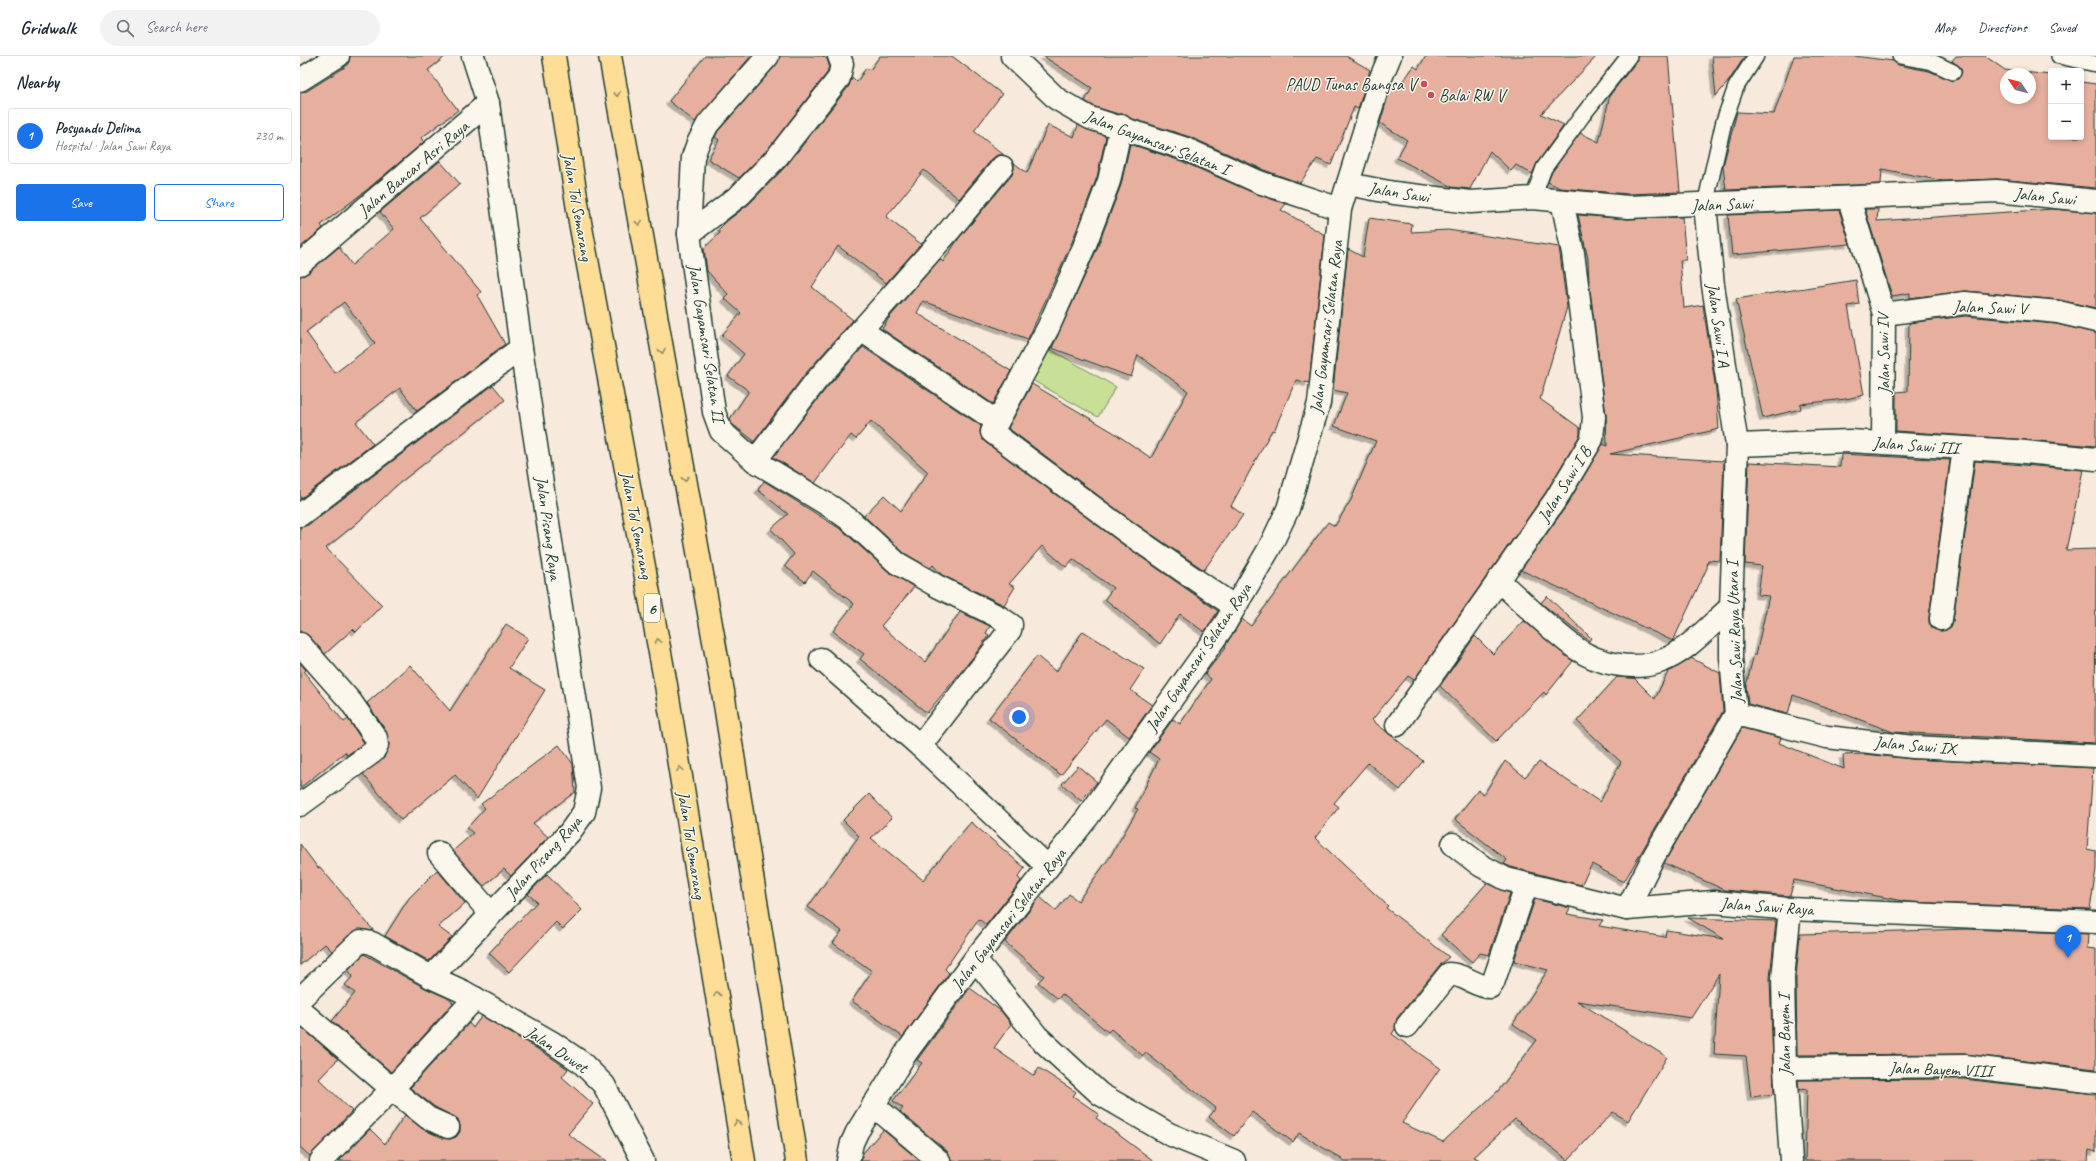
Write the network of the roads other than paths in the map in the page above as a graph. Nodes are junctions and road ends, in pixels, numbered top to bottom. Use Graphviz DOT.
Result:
graph roads {
  1 [pos="338,56"];
  2 [pos="473,56"];
  3 [pos="554,56"];
  4 [pos="610,56"];
  5 [pos="768,56"];
  6 [pos="839,56"];
  7 [pos="1012,56"];
  8 [pos="1389,56"];
  9 [pos="1630,56"];
  10 [pos="1756,56"];
  11 [pos="1900,56"];
  12 [pos="2059,56"];
  13 [pos="2096,64"];
  14 [pos="1953,72"];
  15 [pos="300,80"];
  16 [pos="488,104"];
  17 [pos="1121,126"];
  18 [pos="1002,167"];
  19 [pos="1348,184"];
  20 [pos="1533,198"];
  21 [pos="1849,199"];
  22 [pos="1562,201"];
  23 [pos="2096,201"];
  24 [pos="1705,205"];
  25 [pos="1340,209"];
  26 [pos="689,234"];
  27 [pos="300,264"];
  28 [pos="1884,314"];
  29 [pos="2096,321"];
  30 [pos="861,330"];
  31 [pos="521,348"];
  32 [pos="996,421"];
  33 [pos="1883,443"];
  34 [pos="1737,445"];
  35 [pos="1964,448"];
  36 [pos="2096,460"];
  37 [pos="755,461"];
  38 [pos="300,515"];
  39 [pos="1498,580"];
  40 [pos="1235,607"];
  41 [pos="1731,607"];
  42 [pos="1941,619"];
  43 [pos="300,644"];
  44 [pos="821,659"];
  45 [pos="1736,714"];
  46 [pos="1397,725"];
  47 [pos="920,746"];
  48 [pos="2096,756"];
  49 [pos="300,805"];
  50 [pos="1453,844"];
  51 [pos="439,853"];
  52 [pos="1048,867"];
  53 [pos="1526,886"];
  54 [pos="1627,909"];
  55 [pos="1790,909"];
  56 [pos="492,914"];
  57 [pos="2096,922"];
  58 [pos="976,959"];
  59 [pos="431,977"];
  60 [pos="300,998"];
  61 [pos="475,998"];
  62 [pos="300,1010"];
  63 [pos="1407,1026"];
  64 [pos="1784,1068"];
  65 [pos="2096,1082"];
  66 [pos="392,1089"];
  67 [pos="872,1105"];
  68 [pos="448,1127"];
  69 [pos="321,1161"];
  70 [pos="643,1161"];
  71 [pos="744,1161"];
  72 [pos="796,1161"];
  73 [pos="848,1161"];
  74 [pos="940,1161"];
  75 [pos="1234,1161"];
  76 [pos="1791,1161"];
  1 -- 15 [label="street"];
  2 -- 16 [label="street"];
  71 -- 3 [label="highway, Jalan Tol Semarang / 6, one-way"];
  4 -- 72 [label="highway, one-way"];
  5 -- 26 [label="street, Jalan Gayamsari Selatan II"];
  6 -- 26 [label="street"];
  7 -- 17 [label="street, Jalan Gayamsari Selatan I"];
  8 -- 19 [label="street, Jalan Gayamsari Selatan Raya"];
  9 -- 20 [label="lane"];
  10 -- 24 [label="lane"];
  11 -- 14 [label="lane"];
  12 -- 13 [label="lane"];
  16 -- 27 [label="street, Jalan Bancar Asri Raya"];
  16 -- 31 [label="street, Jalan Pisang Raya"];
  17 -- 25 [label="street, Jalan Gayamsari Selatan I"];
  17 -- 32 [label="street"];
  18 -- 30 [label="street"];
  19 -- 20 [label="street, Jalan Sawi"];
  19 -- 25 [label="street, Jalan Gayamsari Selatan Raya"];
  20 -- 22 [label="street, Jalan Sawi"];
  21 -- 23 [label="street, Jalan Sawi"];
  21 -- 24 [label="street, Jalan Sawi"];
  21 -- 28 [label="street, Jalan Sawi IV"];
  22 -- 24 [label="street, Jalan Sawi"];
  22 -- 39 [label="street, Jalan Sawi I B"];
  24 -- 34 [label="street, Jalan Sawi I A"];
  25 -- 40 [label="street, Jalan Gayamsari Selatan Raya"];
  26 -- 37 [label="street, Jalan Gayamsari Selatan II"];
  28 -- 29 [label="street, Jalan Sawi V"];
  28 -- 33 [label="street, Jalan Sawi IV"];
  30 -- 32 [label="street"];
  30 -- 37 [label="street"];
  31 -- 38 [label="street"];
  31 -- 56 [label="street, Jalan Pisang Raya"];
  32 -- 40 [label="street"];
  33 -- 34 [label="street, Jalan Sawi III"];
  33 -- 35 [label="street, Jalan Sawi III"];
  34 -- 41 [label="street, Jalan Sawi Raya Utara I"];
  35 -- 36 [label="street, Jalan Sawi III"];
  35 -- 42 [label="street"];
  37 -- 47 [label="street, Jalan Gayamsari Selatan II"];
  39 -- 41 [label="street"];
  39 -- 46 [label="street, Jalan Sawi I B"];
  40 -- 52 [label="street, Jalan Gayamsari Selatan Raya"];
  41 -- 45 [label="street, Jalan Sawi Raya Utara I"];
  43 -- 49 [label="street"];
  44 -- 47 [label="street"];
  45 -- 48 [label="street, Jalan Sawi IX"];
  45 -- 54 [label="street, Jalan Sawi Raya Utara I"];
  47 -- 52 [label="street"];
  50 -- 53 [label="street, Jalan Sawi Raya"];
  51 -- 56 [label="street"];
  52 -- 58 [label="street, Jalan Gayamsari Selatan Raya"];
  53 -- 54 [label="street, Jalan Sawi Raya"];
  53 -- 63 [label="street"];
  54 -- 55 [label="street, Jalan Sawi Raya"];
  55 -- 57 [label="street, Jalan Sawi Raya"];
  55 -- 64 [label="street, Jalan Bayem I"];
  56 -- 59 [label="street, Jalan Pisang Raya"];
  58 -- 67 [label="street, Jalan Gayamsari Selatan Raya"];
  58 -- 75 [label="street"];
  59 -- 60 [label="street"];
  59 -- 61 [label="street, Jalan Duwet"];
  61 -- 66 [label="street"];
  61 -- 70 [label="street, Jalan Duwet"];
  62 -- 66 [label="street"];
  64 -- 65 [label="street, Jalan Bayem VIII"];
  64 -- 76 [label="street, Jalan Bayem I"];
  66 -- 68 [label="street"];
  66 -- 69 [label="street"];
  67 -- 73 [label="street, Jalan Gayamsari Selatan Raya"];
  67 -- 74 [label="street"];
}
